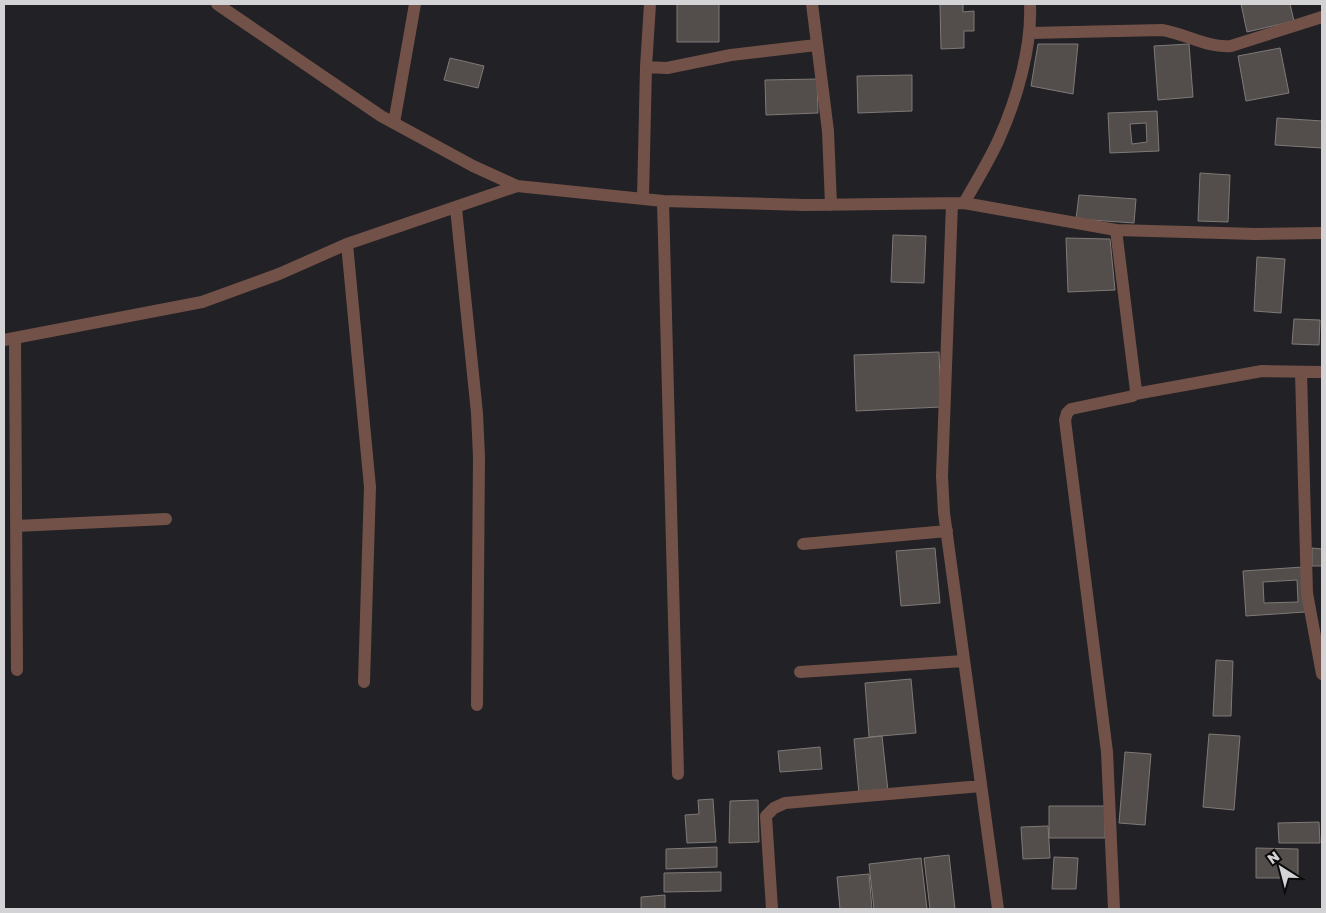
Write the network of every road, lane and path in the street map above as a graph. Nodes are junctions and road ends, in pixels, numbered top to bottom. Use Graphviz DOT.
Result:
graph roads {
  1 [pos="217,4"];
  2 [pos="415,4"];
  3 [pos="650,4"];
  4 [pos="812,4"];
  5 [pos="1030,4"];
  6 [pos="1322,17"];
  7 [pos="1030,33"];
  8 [pos="816,46"];
  9 [pos="646,68"];
  10 [pos="394,123"];
  11 [pos="518,186"];
  12 [pos="643,198"];
  13 [pos="663,201"];
  14 [pos="958,203"];
  15 [pos="831,205"];
  16 [pos="456,208"];
  17 [pos="1116,230"];
  18 [pos="1322,233"];
  19 [pos="347,244"];
  20 [pos="9,339"];
  21 [pos="1301,372"];
  22 [pos="1322,372"];
  23 [pos="1135,394"];
  24 [pos="166,519"];
  25 [pos="16,526"];
  26 [pos="946,531"];
  27 [pos="803,544"];
  28 [pos="963,661"];
  29 [pos="17,670"];
  30 [pos="800,672"];
  31 [pos="1322,674"];
  32 [pos="364,682"];
  33 [pos="476,705"];
  34 [pos="678,774"];
  35 [pos="980,786"];
  36 [pos="772,909"];
  37 [pos="998,909"];
  38 [pos="1114,909"];
  1 -- 10 [label="street"];
  2 -- 10 [label="street"];
  3 -- 9 [label="street"];
  4 -- 8 [label="street"];
  5 -- 7 [label="street"];
  6 -- 7 [label="street"];
  7 -- 14 [label="street"];
  8 -- 9 [label="street"];
  8 -- 15 [label="street"];
  9 -- 12 [label="street"];
  10 -- 11 [label="street"];
  11 -- 12 [label="street"];
  11 -- 16 [label="street"];
  12 -- 13 [label="street"];
  13 -- 15 [label="street"];
  13 -- 34 [label="street"];
  14 -- 15 [label="street"];
  14 -- 17 [label="street"];
  14 -- 26 [label="street"];
  16 -- 19 [label="street"];
  16 -- 33 [label="street"];
  17 -- 18 [label="street"];
  17 -- 23 [label="street"];
  19 -- 20 [label="street"];
  19 -- 32 [label="street"];
  20 -- 25 [label="street"];
  21 -- 22 [label="street"];
  21 -- 23 [label="street"];
  21 -- 31 [label="street"];
  23 -- 38 [label="street"];
  24 -- 25 [label="street"];
  25 -- 29 [label="street"];
  26 -- 27 [label="street"];
  26 -- 28 [label="street"];
  28 -- 30 [label="street"];
  28 -- 35 [label="street"];
  35 -- 36 [label="street"];
  35 -- 37 [label="street"];
}
